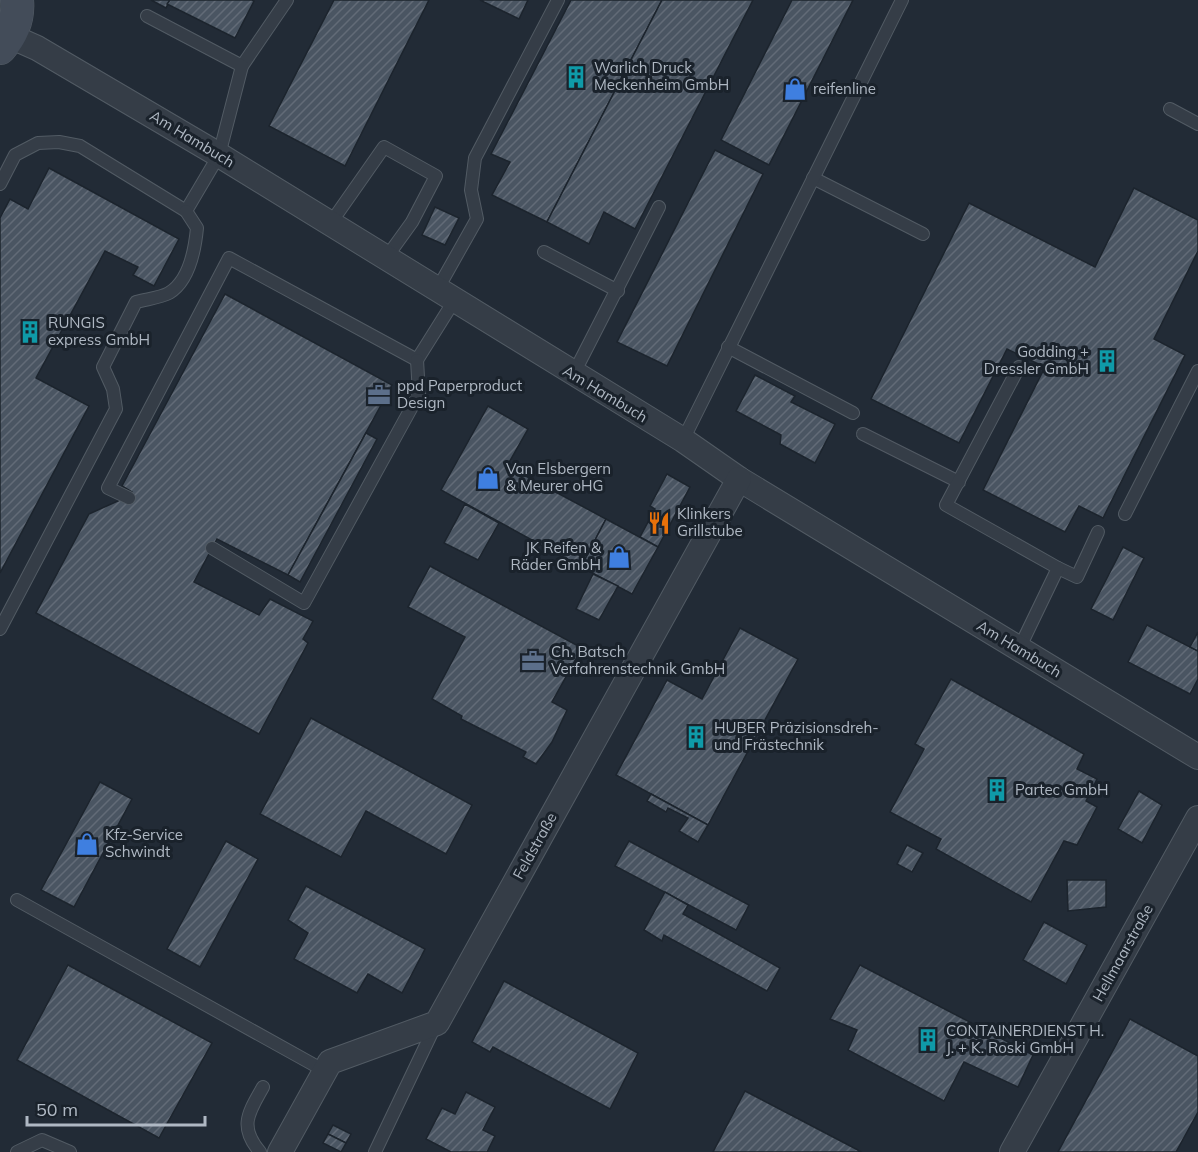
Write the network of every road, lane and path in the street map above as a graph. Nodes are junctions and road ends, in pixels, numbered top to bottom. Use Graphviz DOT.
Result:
graph roads {
  1 [pos="17,0"];
  2 [pos="287,0"];
  3 [pos="558,0"];
  4 [pos="902,0"];
  5 [pos="147,16"];
  6 [pos="5,42"];
  7 [pos="242,66"];
  8 [pos="1170,109"];
  9 [pos="1198,124"];
  10 [pos="219,155"];
  11 [pos="813,178"];
  12 [pos="0,184"];
  13 [pos="659,207"];
  14 [pos="186,211"];
  15 [pos="330,224"];
  16 [pos="922,234"];
  17 [pos="544,252"];
  18 [pos="386,258"];
  19 [pos="618,291"];
  20 [pos="446,296"];
  21 [pos="728,348"];
  22 [pos="417,360"];
  23 [pos="1019,367"];
  24 [pos="1198,371"];
  25 [pos="573,375"];
  26 [pos="853,413"];
  27 [pos="863,434"];
  28 [pos="682,440"];
  29 [pos="739,479"];
  30 [pos="959,482"];
  31 [pos="129,498"];
  32 [pos="1125,514"];
  33 [pos="1098,532"];
  34 [pos="212,548"];
  35 [pos="1058,568"];
  36 [pos="0,629"];
  37 [pos="1019,649"];
  38 [pos="1198,757"];
  39 [pos="1198,818"];
  40 [pos="17,900"];
  41 [pos="437,1023"];
  42 [pos="325,1071"];
  43 [pos="263,1087"];
  44 [pos="17,1152"];
  45 [pos="70,1152"];
  46 [pos="260,1152"];
  47 [pos="280,1152"];
  48 [pos="375,1152"];
  49 [pos="1012,1152"];
  1 -- 6 [label="main road"];
  2 -- 7 [label="lane"];
  3 -- 20 [label="lane"];
  4 -- 11 [label="lane"];
  5 -- 7 [label="lane"];
  6 -- 10 [label="street, Am Hambuch"];
  7 -- 10 [label="lane"];
  8 -- 9 [label="lane"];
  10 -- 14 [label="lane"];
  10 -- 15 [label="street, Am Hambuch"];
  11 -- 16 [label="lane"];
  11 -- 21 [label="lane"];
  12 -- 14 [label="lane"];
  13 -- 19 [label="lane"];
  14 -- 36 [label="lane"];
  15 -- 18 [label="street, Am Hambuch"];
  15 -- 18 [label="lane"];
  17 -- 19 [label="lane"];
  18 -- 20 [label="street, Am Hambuch"];
  19 -- 25 [label="lane"];
  20 -- 22 [label="lane"];
  20 -- 25 [label="street, Am Hambuch"];
  21 -- 26 [label="lane"];
  21 -- 28 [label="lane"];
  22 -- 31 [label="lane"];
  22 -- 34 [label="lane"];
  23 -- 30 [label="lane"];
  24 -- 32 [label="lane"];
  25 -- 28 [label="street, Am Hambuch"];
  27 -- 30 [label="lane"];
  28 -- 29 [label="street, Am Hambuch"];
  29 -- 37 [label="street, Am Hambuch"];
  29 -- 41 [label="street, Feldstraße"];
  30 -- 35 [label="lane"];
  33 -- 35 [label="lane"];
  35 -- 37 [label="lane"];
  37 -- 38 [label="street, Am Hambuch"];
  39 -- 49 [label="street, Hellmaarstraße"];
  40 -- 42 [label="lane"];
  41 -- 42 [label="street"];
  41 -- 48 [label="lane"];
  42 -- 47 [label="street"];
  43 -- 46 [label="lane"];
  44 -- 45 [label="lane"];
}
